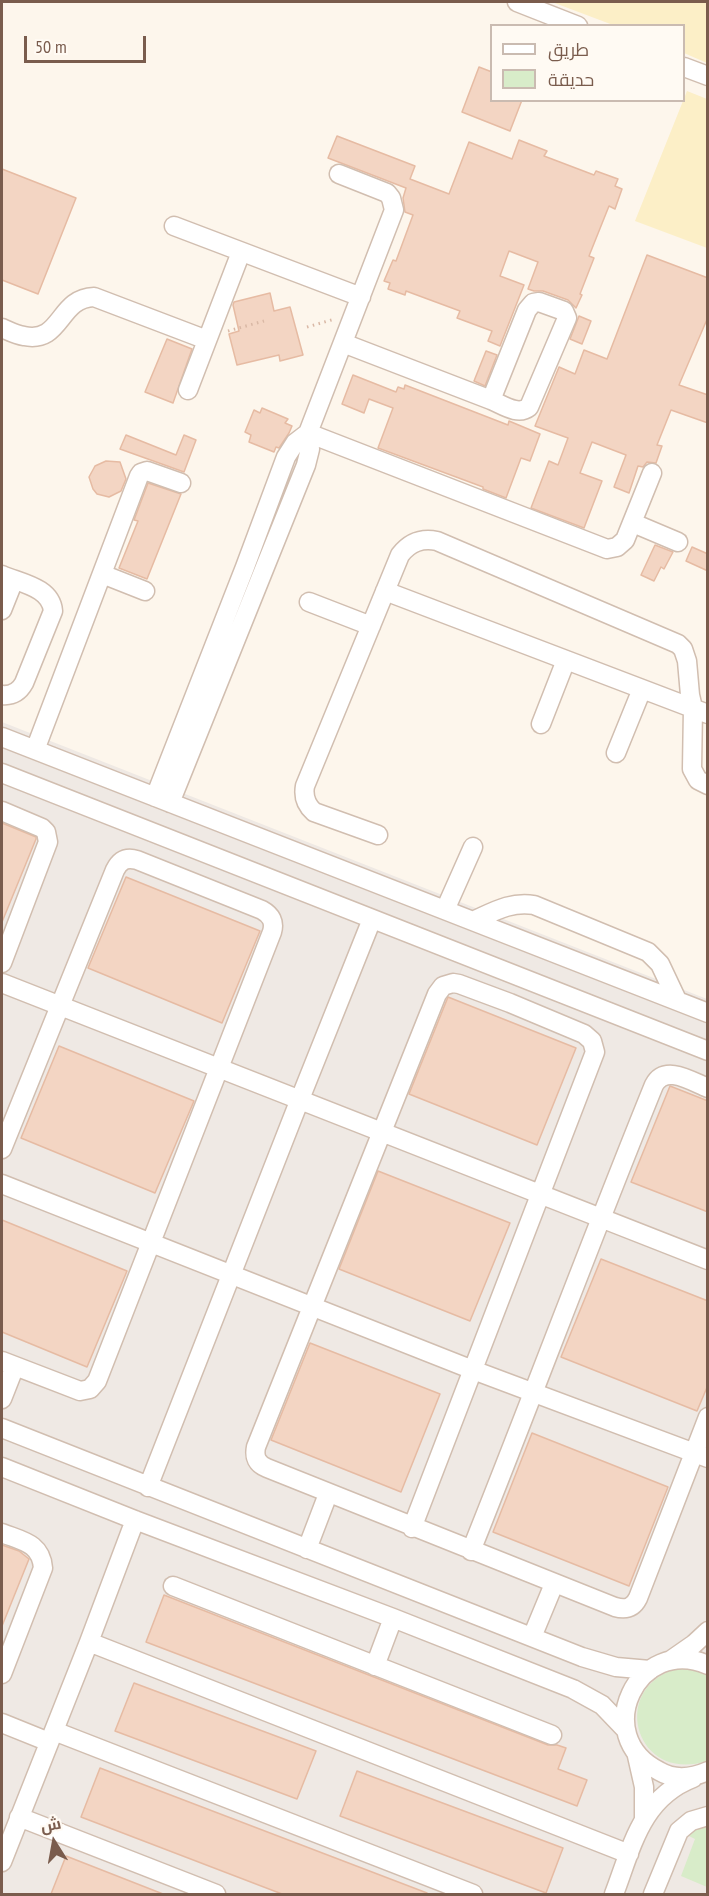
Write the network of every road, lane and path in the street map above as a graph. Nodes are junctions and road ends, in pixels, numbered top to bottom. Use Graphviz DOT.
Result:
graph roads {
  1 [pos="517,2"];
  2 [pos="573,24"];
  3 [pos="685,67"];
  4 [pos="708,76"];
  5 [pos="339,174"];
  6 [pos="174,226"];
  7 [pos="241,252"];
  8 [pos="358,305"];
  9 [pos="264,321"];
  10 [pos="307,327"];
  11 [pos="2,328"];
  12 [pos="208,338"];
  13 [pos="343,343"];
  14 [pos="188,390"];
  15 [pos="491,400"];
  16 [pos="308,433"];
  17 [pos="651,473"];
  18 [pos="181,483"];
  19 [pos="633,523"];
  20 [pos="678,542"];
  21 [pos="102,574"];
  22 [pos="8,578"];
  23 [pos="145,591"];
  24 [pos="385,591"];
  25 [pos="309,602"];
  26 [pos="2,610"];
  27 [pos="371,626"];
  28 [pos="566,660"];
  29 [pos="642,689"];
  30 [pos="2,695"];
  31 [pos="700,711"];
  32 [pos="541,724"];
  33 [pos="2,738"];
  34 [pos="34,750"];
  35 [pos="616,753"];
  36 [pos="2,773"];
  37 [pos="708,785"];
  38 [pos="163,800"];
  39 [pos="2,811"];
  40 [pos="378,835"];
  41 [pos="473,847"];
  42 [pos="219,859"];
  43 [pos="207,888"];
  44 [pos="445,910"];
  45 [pos="372,919"];
  46 [pos="473,921"];
  47 [pos="2,963"];
  48 [pos="521,978"];
  49 [pos="2,982"];
  50 [pos="677,1000"];
  51 [pos="510,1003"];
  52 [pos="60,1005"];
  53 [pos="708,1013"];
  54 [pos="708,1051"];
  55 [pos="219,1068"];
  56 [pos="708,1088"];
  57 [pos="300,1099"];
  58 [pos="382,1132"];
  59 [pos="2,1149"];
  60 [pos="2,1184"];
  61 [pos="541,1194"];
  62 [pos="600,1217"];
  63 [pos="151,1243"];
  64 [pos="708,1260"];
  65 [pos="231,1275"];
  66 [pos="312,1306"];
  67 [pos="8,1364"];
  68 [pos="473,1370"];
  69 [pos="534,1393"];
  70 [pos="2,1399"];
  71 [pos="708,1418"];
  72 [pos="2,1428"];
  73 [pos="701,1456"];
  74 [pos="2,1467"];
  75 [pos="148,1487"];
  76 [pos="328,1494"];
  77 [pos="135,1520"];
  78 [pos="412,1528"];
  79 [pos="2,1533"];
  80 [pos="307,1549"];
  81 [pos="471,1551"];
  82 [pos="554,1584"];
  83 [pos="173,1586"];
  84 [pos="393,1618"];
  85 [pos="708,1631"];
  86 [pos="532,1637"];
  87 [pos="88,1642"];
  88 [pos="671,1660"];
  89 [pos="708,1665"];
  90 [pos="375,1666"];
  91 [pos="650,1670"];
  92 [pos="2,1674"];
  93 [pos="2,1723"];
  94 [pos="625,1729"];
  95 [pos="552,1735"];
  96 [pos="51,1736"];
  97 [pos="637,1756"];
  98 [pos="702,1774"];
  99 [pos="708,1816"];
  100 [pos="19,1817"];
  101 [pos="644,1819"];
  102 [pos="629,1854"];
  103 [pos="2,1862"];
  104 [pos="216,1894"];
  105 [pos="473,1894"];
  106 [pos="614,1894"];
  107 [pos="653,1894"];
  1 -- 2 [label="street"];
  3 -- 4 [label="street"];
  5 -- 8 [label="street"];
  6 -- 7 [label="street"];
  7 -- 8 [label="street"];
  7 -- 12 [label="street"];
  8 -- 10 [label="path"];
  8 -- 13 [label="street"];
  9 -- 12 [label="path"];
  11 -- 12 [label="street"];
  12 -- 14 [label="street"];
  13 -- 15 [label="street"];
  13 -- 16 [label="street"];
  15 -- 15 [label="street"];
  16 -- 19 [label="street"];
  16 -- 38 [label="street"];
  17 -- 19 [label="street"];
  18 -- 21 [label="street"];
  19 -- 20 [label="street"];
  21 -- 23 [label="street"];
  21 -- 34 [label="street"];
  22 -- 26 [label="street"];
  22 -- 30 [label="street"];
  24 -- 27 [label="street"];
  24 -- 28 [label="street"];
  24 -- 31 [label="street"];
  25 -- 27 [label="street"];
  27 -- 40 [label="street"];
  28 -- 29 [label="street"];
  28 -- 32 [label="street"];
  29 -- 31 [label="street"];
  29 -- 35 [label="street"];
  31 -- 37 [label="street"];
  33 -- 34 [label="street"];
  34 -- 38 [label="street"];
  36 -- 42 [label="street"];
  38 -- 44 [label="street"];
  39 -- 47 [label="street"];
  41 -- 44 [label="street"];
  42 -- 43 [label="street"];
  42 -- 45 [label="street"];
  43 -- 52 [label="street"];
  43 -- 55 [label="street"];
  44 -- 46 [label="street"];
  45 -- 48 [label="street"];
  45 -- 57 [label="street"];
  46 -- 50 [label="street"];
  46 -- 50 [label="street"];
  48 -- 51 [label="street"];
  48 -- 54 [label="street"];
  49 -- 52 [label="street"];
  50 -- 53 [label="street"];
  51 -- 58 [label="street"];
  51 -- 61 [label="street"];
  52 -- 55 [label="street"];
  52 -- 59 [label="street"];
  55 -- 57 [label="street"];
  55 -- 63 [label="street"];
  56 -- 62 [label="street"];
  57 -- 58 [label="street"];
  57 -- 65 [label="street"];
  58 -- 61 [label="street"];
  58 -- 66 [label="street"];
  60 -- 63 [label="street"];
  61 -- 62 [label="street"];
  61 -- 68 [label="street"];
  62 -- 64 [label="street"];
  62 -- 69 [label="street"];
  63 -- 65 [label="street"];
  63 -- 67 [label="street"];
  65 -- 66 [label="street"];
  65 -- 75 [label="street"];
  66 -- 68 [label="street"];
  66 -- 76 [label="street"];
  67 -- 70 [label="street"];
  68 -- 69 [label="street"];
  68 -- 78 [label="street"];
  69 -- 73 [label="street"];
  69 -- 81 [label="street"];
  71 -- 73 [label="street"];
  72 -- 75 [label="street"];
  73 -- 82 [label="street"];
  74 -- 77 [label="street"];
  75 -- 80 [label="street"];
  76 -- 78 [label="street"];
  76 -- 80 [label="street"];
  77 -- 84 [label="street"];
  77 -- 87 [label="street"];
  78 -- 81 [label="street"];
  79 -- 92 [label="street"];
  80 -- 86 [label="street"];
  81 -- 82 [label="street"];
  82 -- 86 [label="street"];
  83 -- 90 [label="street"];
  84 -- 90 [label="street"];
  84 -- 94 [label="street"];
  85 -- 88 [label="street"];
  86 -- 91 [label="street"];
  87 -- 96 [label="street"];
  87 -- 102 [label="street"];
  88 -- 89 [label="street"];
  88 -- 91 [label="street"];
  90 -- 95 [label="street"];
  91 -- 94 [label="street"];
  93 -- 96 [label="street"];
  94 -- 97 [label="street"];
  96 -- 100 [label="street"];
  96 -- 105 [label="street"];
  97 -- 98 [label="street"];
  97 -- 101 [label="street"];
  98 -- 101 [label="street"];
  99 -- 107 [label="street"];
  100 -- 103 [label="street"];
  100 -- 104 [label="street"];
  101 -- 102 [label="street"];
  102 -- 106 [label="street"];
}
